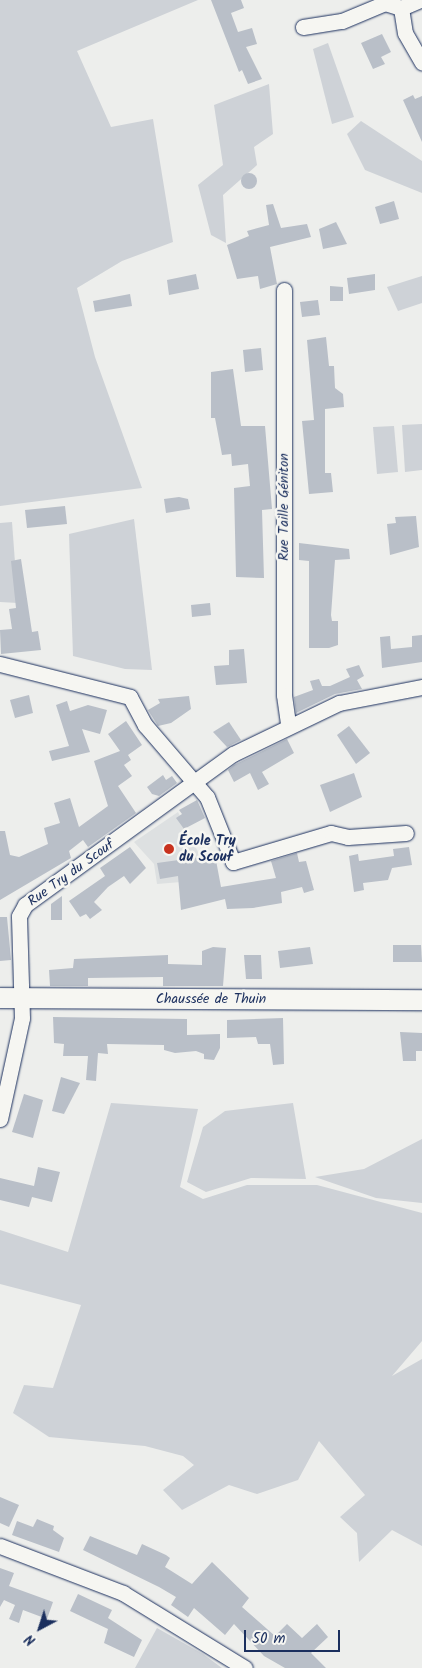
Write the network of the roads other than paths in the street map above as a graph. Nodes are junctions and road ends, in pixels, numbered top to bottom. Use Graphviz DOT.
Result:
graph roads {
  1 [pos="420,0"];
  2 [pos="401,8"];
  3 [pos="303,27"];
  4 [pos="422,62"];
  5 [pos="284,290"];
  6 [pos="0,664"];
  7 [pos="422,687"];
  8 [pos="288,724"];
  9 [pos="193,784"];
  10 [pos="406,833"];
  11 [pos="0,998"];
  12 [pos="25,998"];
  13 [pos="422,1000"];
  14 [pos="0,1119"];
  15 [pos="0,1546"];
  16 [pos="244,1668"];
  1 -- 2 [label="street"];
  2 -- 3 [label="street"];
  2 -- 4 [label="street"];
  5 -- 8 [label="street, Rue Taille Géniton"];
  6 -- 9 [label="street"];
  7 -- 8 [label="street, Rue Try du Scouf"];
  8 -- 9 [label="street, Rue Try du Scouf"];
  9 -- 10 [label="street"];
  9 -- 12 [label="street, Rue Try du Scouf"];
  11 -- 12 [label="main road, Chaussée de Thuin"];
  12 -- 13 [label="main road, Chaussée de Thuin"];
  12 -- 14 [label="street, Rue Try du Scouf"];
  15 -- 16 [label="street"];
}
